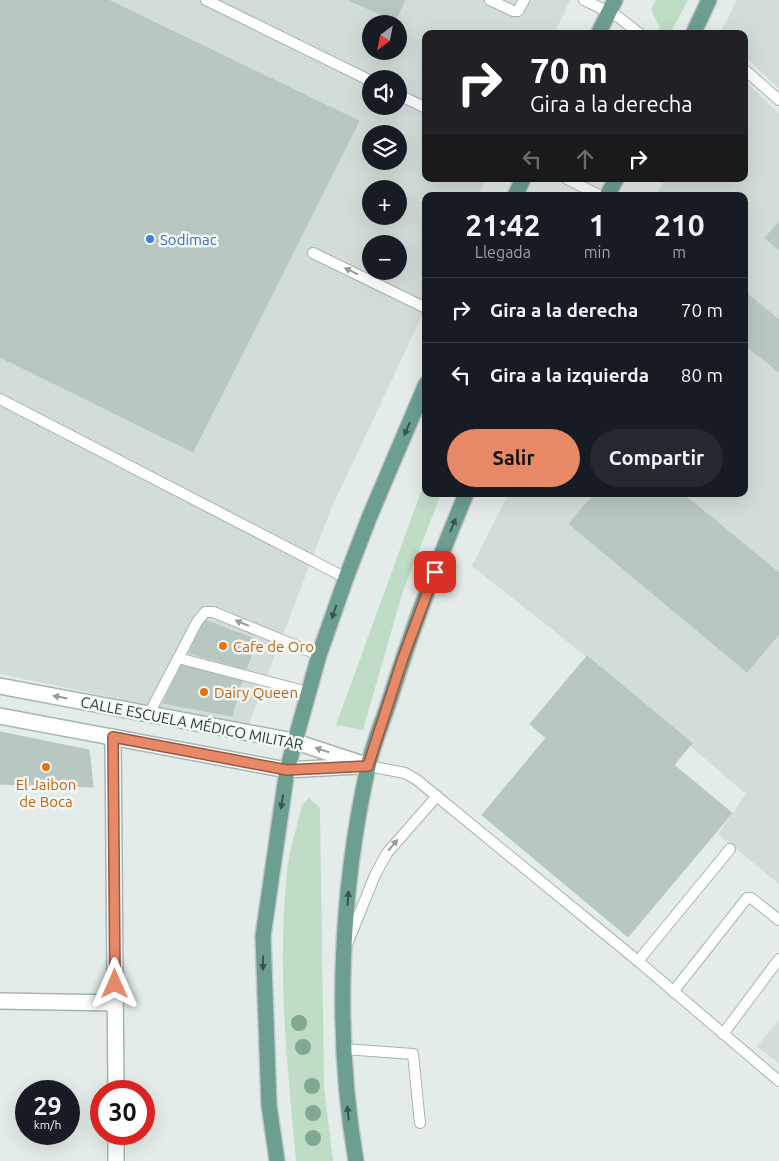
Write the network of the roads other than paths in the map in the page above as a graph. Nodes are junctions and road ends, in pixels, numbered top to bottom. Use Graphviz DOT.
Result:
graph roads {
  1 [pos="206,0"];
  2 [pos="490,0"];
  3 [pos="524,0"];
  4 [pos="584,0"];
  5 [pos="709,0"];
  6 [pos="612,6"];
  7 [pos="600,30"];
  8 [pos="635,30"];
  9 [pos="695,30"];
  10 [pos="748,73"];
  11 [pos="362,77"];
  12 [pos="407,99"];
  13 [pos="779,100"];
  14 [pos="422,106"];
  15 [pos="573,182"];
  16 [pos="593,192"];
  17 [pos="313,253"];
  18 [pos="422,306"];
  19 [pos="422,393"];
  20 [pos="0,399"];
  21 [pos="465,497"];
  22 [pos="346,578"];
  23 [pos="319,655"];
  24 [pos="178,658"];
  25 [pos="0,686"];
  26 [pos="308,692"];
  27 [pos="150,714"];
  28 [pos="0,716"];
  29 [pos="113,737"];
  30 [pos="293,741"];
  31 [pos="368,766"];
  32 [pos="287,770"];
  33 [pos="437,796"];
  34 [pos="730,849"];
  35 [pos="779,920"];
  36 [pos="344,952"];
  37 [pos="779,959"];
  38 [pos="638,961"];
  39 [pos="673,992"];
  40 [pos="0,1001"];
  41 [pos="115,1003"];
  42 [pos="723,1034"];
  43 [pos="344,1049"];
  44 [pos="116,1080"];
  45 [pos="779,1081"];
  46 [pos="420,1123"];
  47 [pos="116,1145"];
  48 [pos="116,1161"];
  49 [pos="277,1161"];
  50 [pos="356,1161"];
  1 -- 11 [label="lane"];
  2 -- 3 [label="lane"];
  4 -- 6 [label="lane"];
  5 -- 9 [label="main road"];
  6 -- 7 [label="main road"];
  6 -- 8 [label="lane"];
  10 -- 13 [label="lane"];
  12 -- 14 [label="lane"];
  15 -- 16 [label="lane"];
  18 -- 17 [label="lane, one-way"];
  19 -- 22 [label="main road, one-way"];
  20 -- 22 [label="lane"];
  31 -- 21 [label="main road, one-way"];
  22 -- 23 [label="main road, one-way"];
  23 -- 24 [label="lane, one-way"];
  23 -- 26 [label="main road"];
  24 -- 26 [label="lane"];
  24 -- 27 [label="lane"];
  27 -- 25 [label="street, CALLE ESCUELA MÉDICO MILITAR, one-way"];
  26 -- 30 [label="main road"];
  27 -- 30 [label="street, CALLE ESCUELA MÉDICO MILITAR"];
  28 -- 29 [label="street, CALLE ESCUELA MÉDICO MILITAR"];
  29 -- 32 [label="street, CALLE ESCUELA MÉDICO MILITAR"];
  29 -- 41 [label="street"];
  31 -- 30 [label="street, CALLE ESCUELA MÉDICO MILITAR, one-way"];
  30 -- 32 [label="main road"];
  31 -- 32 [label="street, CALLE ESCUELA MÉDICO MILITAR"];
  31 -- 33 [label="lane"];
  36 -- 31 [label="main road, one-way"];
  32 -- 49 [label="main road, one-way"];
  36 -- 33 [label="lane, one-way"];
  33 -- 38 [label="lane"];
  34 -- 38 [label="lane"];
  35 -- 39 [label="lane"];
  36 -- 43 [label="main road"];
  37 -- 42 [label="lane"];
  38 -- 39 [label="lane"];
  39 -- 42 [label="lane"];
  40 -- 41 [label="street"];
  41 -- 44 [label="street"];
  42 -- 45 [label="lane"];
  43 -- 46 [label="lane"];
  50 -- 43 [label="main road, one-way"];
  47 -- 48 [label="street"];
}
